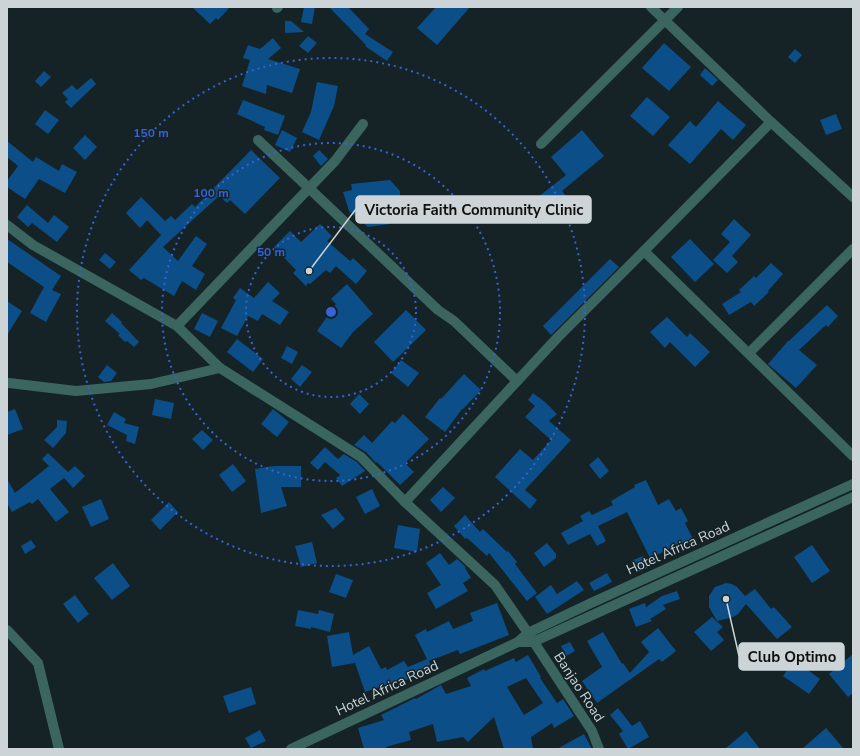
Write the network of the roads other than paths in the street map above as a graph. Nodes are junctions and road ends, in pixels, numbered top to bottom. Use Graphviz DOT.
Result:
graph roads {
  1 [pos="652,7"];
  2 [pos="678,7"];
  3 [pos="665,20"];
  4 [pos="771,122"];
  5 [pos="363,124"];
  6 [pos="258,140"];
  7 [pos="541,144"];
  8 [pos="308,188"];
  9 [pos="853,197"];
  10 [pos="7,225"];
  11 [pos="853,249"];
  12 [pos="644,251"];
  13 [pos="178,326"];
  14 [pos="750,354"];
  15 [pos="220,368"];
  16 [pos="517,381"];
  17 [pos="9,383"];
  18 [pos="853,456"];
  19 [pos="853,484"];
  20 [pos="853,497"];
  21 [pos="405,502"];
  22 [pos="815,502"];
  23 [pos="819,513"];
  24 [pos="7,630"];
  25 [pos="531,638"];
  26 [pos="59,749"];
  27 [pos="291,749"];
  28 [pos="599,749"];
  1 -- 3 [label="street"];
  2 -- 3 [label="street"];
  3 -- 4 [label="street"];
  3 -- 7 [label="street"];
  4 -- 9 [label="street"];
  4 -- 12 [label="street"];
  5 -- 8 [label="street"];
  6 -- 8 [label="street"];
  8 -- 13 [label="street"];
  8 -- 16 [label="street"];
  10 -- 13 [label="street, Banjao Road"];
  11 -- 14 [label="street"];
  12 -- 14 [label="street"];
  12 -- 16 [label="street"];
  13 -- 15 [label="street, Banjao Road"];
  14 -- 18 [label="street"];
  15 -- 17 [label="street"];
  15 -- 21 [label="street, Banjao Road"];
  16 -- 21 [label="street"];
  19 -- 22 [label="street, Hotel Africa Road"];
  20 -- 23 [label="street, Hotel Africa Road"];
  21 -- 25 [label="street, Banjao Road"];
  22 -- 23 [label="street"];
  22 -- 25 [label="street, Hotel Africa Road"];
  23 -- 25 [label="street, Hotel Africa Road"];
  24 -- 26 [label="street"];
  25 -- 27 [label="street, Hotel Africa Road"];
  25 -- 28 [label="street, Banjao Road"];
}
